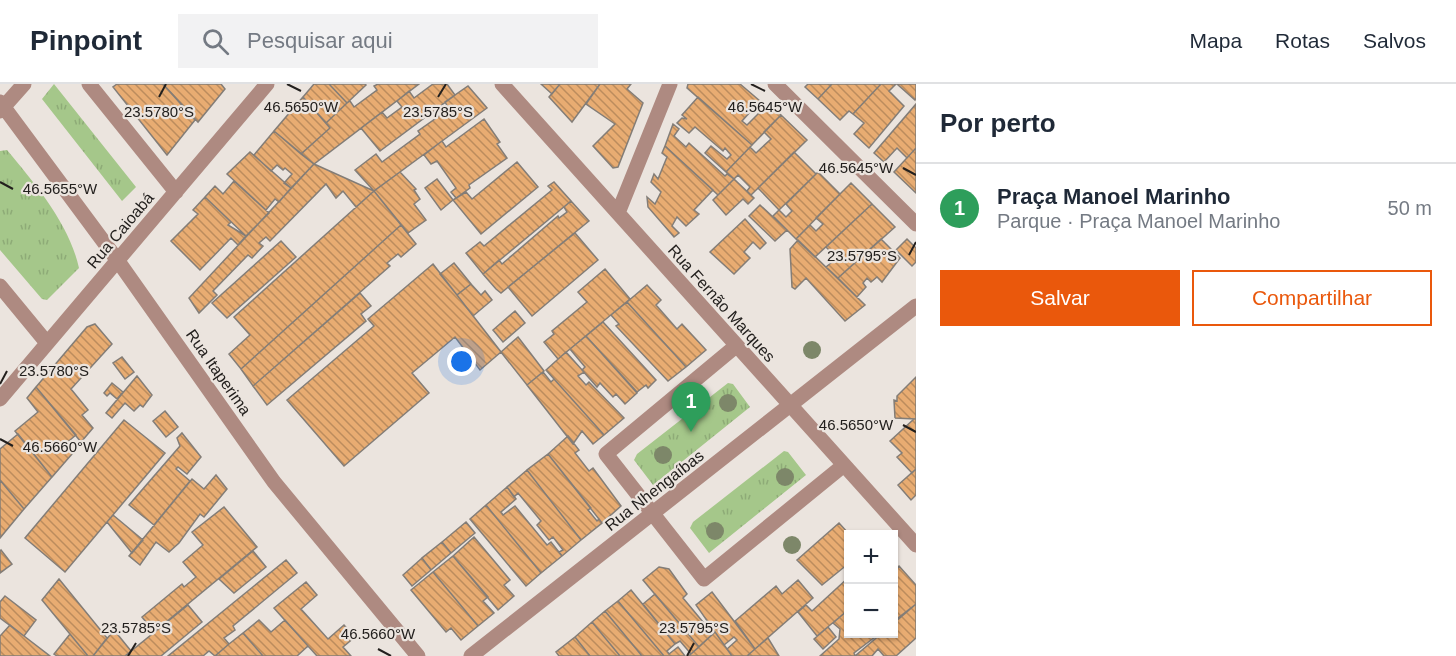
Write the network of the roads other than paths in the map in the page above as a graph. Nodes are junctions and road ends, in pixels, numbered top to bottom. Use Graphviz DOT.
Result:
graph roads {
  1 [pos="24,84"];
  2 [pos="89,84"];
  3 [pos="267,84"];
  4 [pos="502,84"];
  5 [pos="670,84"];
  6 [pos="775,84"];
  7 [pos="1,106"];
  8 [pos="176,192"];
  9 [pos="618,213"];
  10 [pos="916,224"];
  11 [pos="118,261"];
  12 [pos="0,286"];
  13 [pos="916,306"];
  14 [pos="47,343"];
  15 [pos="736,346"];
  16 [pos="0,399"];
  17 [pos="790,406"];
  18 [pos="844,465"];
  19 [pos="653,514"];
  20 [pos="916,545"];
  21 [pos="418,656"];
  22 [pos="471,656"];
  1 -- 7 [label="street"];
  2 -- 8 [label="street"];
  3 -- 8 [label="street, Rua Caioabá"];
  4 -- 9 [label="street, Rua Fernão Marques"];
  5 -- 9 [label="street"];
  6 -- 10 [label="street"];
  7 -- 11 [label="street, Rua Itaperima"];
  8 -- 11 [label="street, Rua Caioabá"];
  9 -- 15 [label="street, Rua Fernão Marques"];
  11 -- 14 [label="street, Rua Caioabá"];
  11 -- 21 [label="street, Rua Itaperima"];
  12 -- 14 [label="street"];
  13 -- 17 [label="street, Rua Nhengaíbas"];
  14 -- 16 [label="street, Rua Caioabá"];
  15 -- 17 [label="street, Rua Fernão Marques"];
  15 -- 19 [label="street"];
  17 -- 18 [label="street, Rua Fernão Marques"];
  17 -- 19 [label="street, Rua Nhengaíbas"];
  18 -- 19 [label="street"];
  18 -- 20 [label="street, Rua Fernão Marques"];
  19 -- 22 [label="street, Rua Nhengaíbas"];
}
